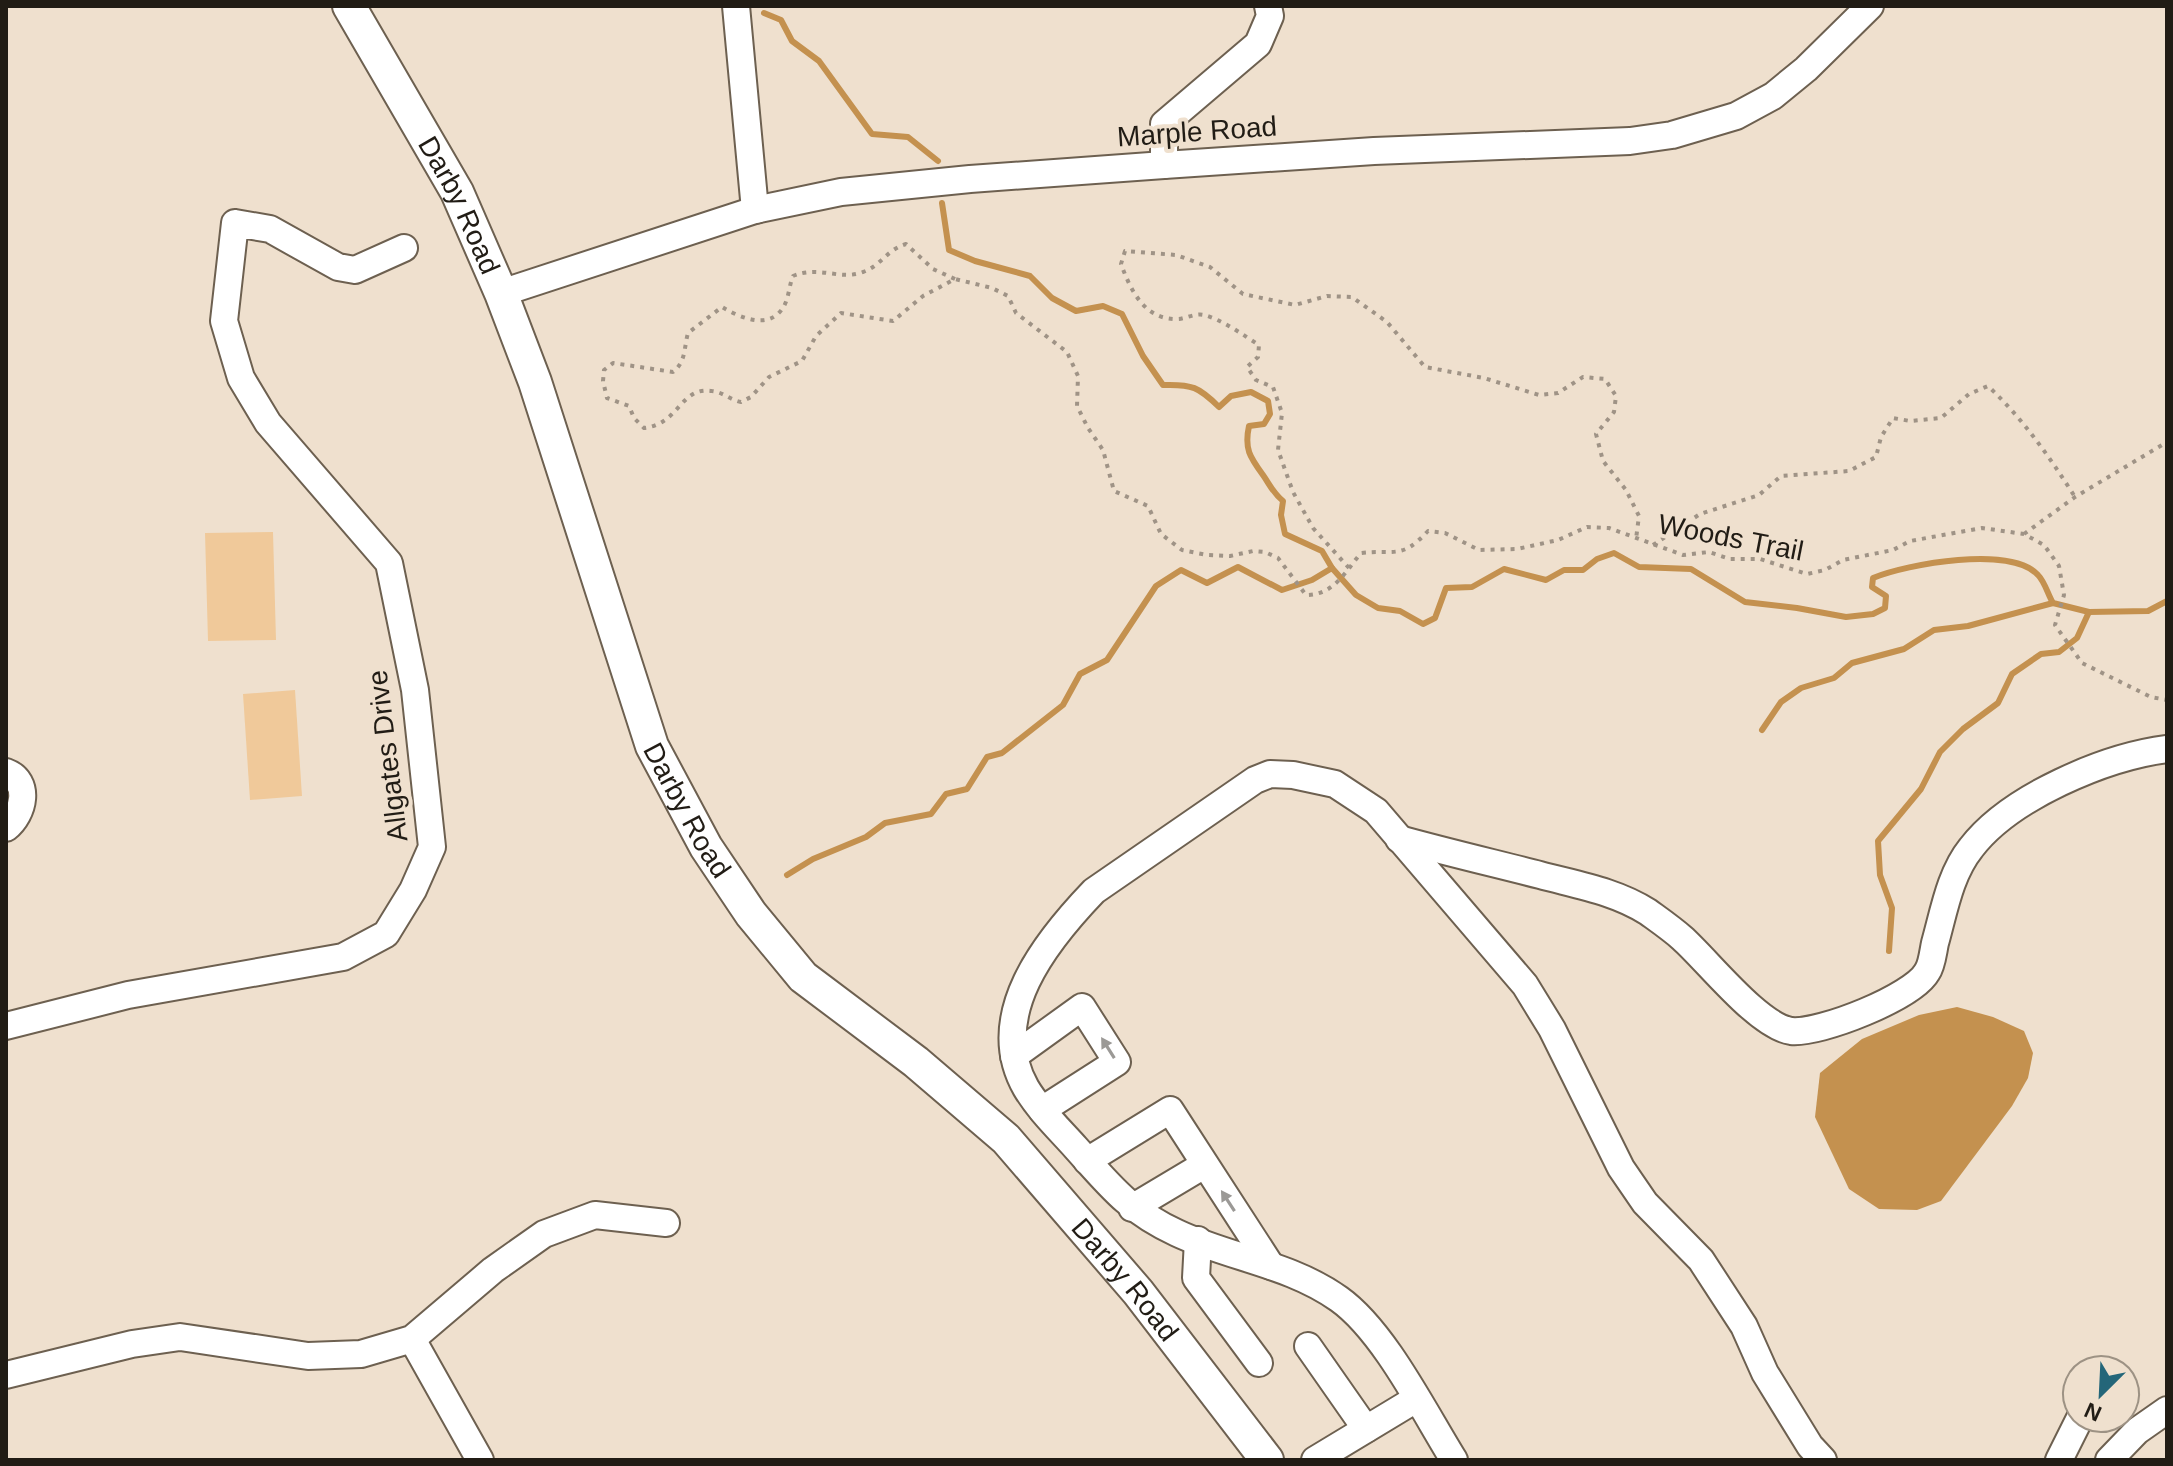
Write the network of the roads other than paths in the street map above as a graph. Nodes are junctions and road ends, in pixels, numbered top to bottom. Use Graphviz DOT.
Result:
graph roads {
  1 [pos="349,6"];
  2 [pos="736,6"];
  3 [pos="1268,6"];
  4 [pos="1870,6"];
  5 [pos="1164,165"];
  6 [pos="755,210"];
  7 [pos="404,248"];
  8 [pos="501,293"];
  9 [pos="2166,749"];
  10 [pos="6,772"];
  11 [pos="6,828"];
  12 [pos="1399,839"];
  13 [pos="6,1026"];
  14 [pos="1014,1056"];
  15 [pos="1042,1110"];
  16 [pos="1087,1161"];
  17 [pos="1204,1165"];
  18 [pos="1132,1208"];
  19 [pos="666,1223"];
  20 [pos="1198,1240"];
  21 [pos="1271,1266"];
  22 [pos="412,1339"];
  23 [pos="1308,1346"];
  24 [pos="1259,1363"];
  25 [pos="6,1375"];
  26 [pos="1416,1399"];
  27 [pos="2146,1416"];
  28 [pos="1366,1429"];
  29 [pos="2072,1434"];
  30 [pos="480,1460"];
  31 [pos="1267,1460"];
  32 [pos="1315,1460"];
  33 [pos="1454,1460"];
  34 [pos="1823,1460"];
  35 [pos="2059,1460"];
  36 [pos="2109,1460"];
  1 -- 8 [label="main road, Darby Road"];
  2 -- 6 [label="street"];
  3 -- 5 [label="street"];
  4 -- 5 [label="street, Marple Road"];
  5 -- 6 [label="street, Marple Road"];
  6 -- 8 [label="street, Marple Road"];
  7 -- 13 [label="street, Allgates Drive"];
  8 -- 31 [label="main road, Darby Road"];
  9 -- 12 [label="street"];
  10 -- 11 [label="street"];
  12 -- 14 [label="street"];
  12 -- 34 [label="street"];
  14 -- 15 [label="street"];
  15 -- 14 [label="street, one-way"];
  15 -- 16 [label="street"];
  16 -- 17 [label="street"];
  16 -- 18 [label="street"];
  17 -- 18 [label="street"];
  21 -- 17 [label="street, one-way"];
  18 -- 20 [label="street"];
  19 -- 22 [label="street"];
  20 -- 21 [label="street"];
  20 -- 24 [label="street"];
  21 -- 26 [label="street"];
  22 -- 25 [label="street"];
  22 -- 30 [label="street"];
  23 -- 28 [label="street"];
  26 -- 28 [label="street"];
  26 -- 33 [label="street"];
  27 -- 36 [label="street"];
  28 -- 32 [label="street"];
  29 -- 35 [label="street"];
}
